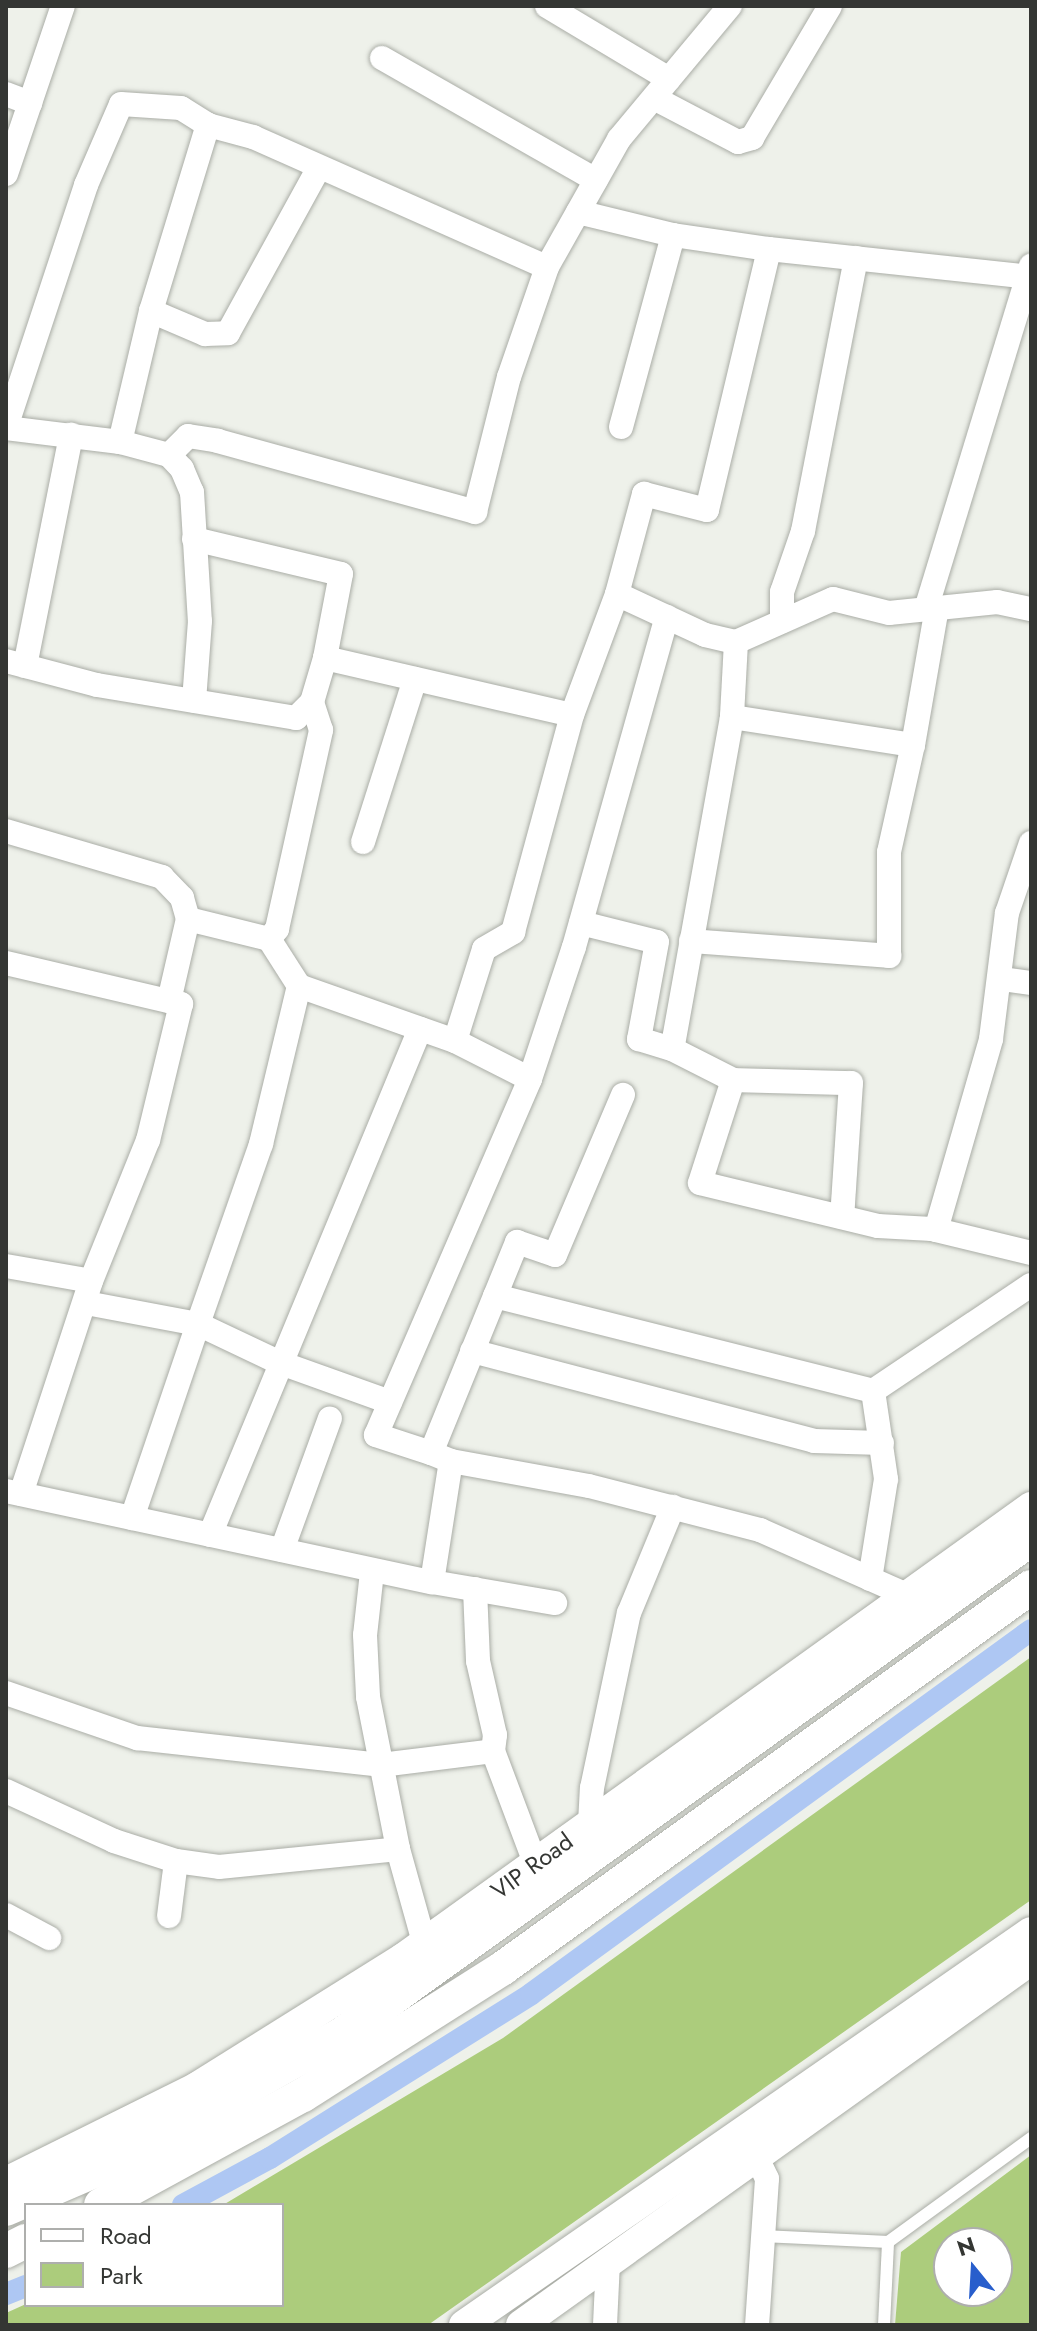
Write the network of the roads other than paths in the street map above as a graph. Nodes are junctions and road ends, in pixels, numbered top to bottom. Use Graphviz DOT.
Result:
graph roads {
  1 [pos="63,6"];
  2 [pos="730,6"];
  3 [pos="830,6"];
  4 [pos="554,8"];
  5 [pos="382,58"];
  6 [pos="661,89"];
  7 [pos="6,94"];
  8 [pos="30,103"];
  9 [pos="208,125"];
  10 [pos="318,169"];
  11 [pos="6,174"];
  12 [pos="596,180"];
  13 [pos="578,212"];
  14 [pos="673,235"];
  15 [pos="769,249"];
  16 [pos="856,258"];
  17 [pos="547,267"];
  18 [pos="1030,273"];
  19 [pos="151,311"];
  20 [pos="621,427"];
  21 [pos="6,428"];
  22 [pos="71,435"];
  23 [pos="120,442"];
  24 [pos="169,455"];
  25 [pos="194,539"];
  26 [pos="617,594"];
  27 [pos="932,609"];
  28 [pos="1031,609"];
  29 [pos="667,617"];
  30 [pos="782,621"];
  31 [pos="736,642"];
  32 [pos="325,658"];
  33 [pos="15,664"];
  34 [pos="415,679"];
  35 [pos="194,701"];
  36 [pos="312,702"];
  37 [pos="572,715"];
  38 [pos="732,717"];
  39 [pos="913,745"];
  40 [pos="6,831"];
  41 [pos="363,842"];
  42 [pos="1031,843"];
  43 [pos="188,919"];
  44 [pos="581,923"];
  45 [pos="269,939"];
  46 [pos="691,941"];
  47 [pos="6,963"];
  48 [pos="1002,979"];
  49 [pos="1031,983"];
  50 [pos="299,986"];
  51 [pos="169,1001"];
  52 [pos="420,1029"];
  53 [pos="455,1041"];
  54 [pos="672,1049"];
  55 [pos="530,1079"];
  56 [pos="733,1080"];
  57 [pos="623,1095"];
  58 [pos="842,1217"];
  59 [pos="936,1230"];
  60 [pos="1031,1253"];
  61 [pos="6,1266"];
  62 [pos="1031,1285"];
  63 [pos="88,1292"];
  64 [pos="495,1296"];
  65 [pos="198,1324"];
  66 [pos="472,1351"];
  67 [pos="278,1362"];
  68 [pos="873,1391"];
  69 [pos="390,1402"];
  70 [pos="330,1418"];
  71 [pos="882,1443"];
  72 [pos="441,1457"];
  73 [pos="14,1493"];
  74 [pos="673,1507"];
  75 [pos="1031,1507"];
  76 [pos="132,1518"];
  77 [pos="210,1535"];
  78 [pos="1031,1539"];
  79 [pos="282,1550"];
  80 [pos="372,1572"];
  81 [pos="870,1579"];
  82 [pos="432,1582"];
  83 [pos="1031,1587"];
  84 [pos="475,1589"];
  85 [pos="909,1596"];
  86 [pos="555,1603"];
  87 [pos="6,1693"];
  88 [pos="493,1751"];
  89 [pos="381,1765"];
  90 [pos="6,1791"];
  91 [pos="590,1824"];
  92 [pos="398,1849"];
  93 [pos="176,1861"];
  94 [pos="535,1863"];
  95 [pos="6,1915"];
  96 [pos="169,1916"];
  97 [pos="1031,1932"];
  98 [pos="49,1938"];
  99 [pos="424,1942"];
  100 [pos="1031,1960"];
  101 [pos="1031,2138"];
  102 [pos="756,2156"];
  103 [pos="6,2182"];
  104 [pos="105,2203"];
  105 [pos="6,2209"];
  106 [pos="763,2236"];
  107 [pos="24,2242"];
  108 [pos="888,2242"];
  109 [pos="6,2251"];
  110 [pos="608,2262"];
  111 [pos="464,2325"];
  112 [pos="521,2325"];
  113 [pos="605,2325"];
  114 [pos="757,2325"];
  115 [pos="884,2325"];
  1 -- 8 [label="street"];
  2 -- 6 [label="street"];
  3 -- 6 [label="street"];
  4 -- 6 [label="street"];
  5 -- 12 [label="street"];
  6 -- 12 [label="street"];
  7 -- 8 [label="street"];
  8 -- 11 [label="street"];
  9 -- 10 [label="street"];
  9 -- 19 [label="street"];
  9 -- 21 [label="street"];
  10 -- 17 [label="street"];
  10 -- 19 [label="street"];
  12 -- 13 [label="street"];
  13 -- 14 [label="street"];
  13 -- 17 [label="street"];
  14 -- 15 [label="street"];
  14 -- 20 [label="street"];
  15 -- 16 [label="street"];
  15 -- 26 [label="street"];
  16 -- 18 [label="street"];
  16 -- 30 [label="street"];
  17 -- 24 [label="street"];
  18 -- 27 [label="street"];
  19 -- 23 [label="street"];
  21 -- 22 [label="street"];
  22 -- 23 [label="street"];
  22 -- 33 [label="street"];
  23 -- 24 [label="street"];
  24 -- 25 [label="street"];
  25 -- 32 [label="street"];
  25 -- 35 [label="street"];
  26 -- 29 [label="street"];
  26 -- 37 [label="street"];
  27 -- 28 [label="street"];
  27 -- 30 [label="street"];
  27 -- 39 [label="street"];
  29 -- 31 [label="street"];
  29 -- 44 [label="street"];
  30 -- 31 [label="street"];
  31 -- 38 [label="street"];
  32 -- 34 [label="street"];
  32 -- 36 [label="street"];
  33 -- 35 [label="street"];
  34 -- 37 [label="street"];
  34 -- 41 [label="street"];
  35 -- 36 [label="street"];
  36 -- 45 [label="street"];
  37 -- 53 [label="street"];
  38 -- 39 [label="street"];
  38 -- 46 [label="street"];
  39 -- 46 [label="street"];
  40 -- 43 [label="street"];
  42 -- 48 [label="street"];
  43 -- 45 [label="street"];
  43 -- 51 [label="street"];
  44 -- 54 [label="street"];
  44 -- 55 [label="street"];
  45 -- 50 [label="street"];
  46 -- 54 [label="street"];
  47 -- 51 [label="street"];
  48 -- 49 [label="street"];
  48 -- 59 [label="street"];
  50 -- 52 [label="street"];
  50 -- 65 [label="street"];
  51 -- 63 [label="street"];
  52 -- 53 [label="street"];
  52 -- 67 [label="street"];
  53 -- 55 [label="street"];
  54 -- 56 [label="street"];
  55 -- 69 [label="street"];
  56 -- 58 [label="street"];
  56 -- 58 [label="street"];
  57 -- 64 [label="street"];
  58 -- 59 [label="street"];
  59 -- 60 [label="street"];
  61 -- 63 [label="street"];
  62 -- 68 [label="street"];
  63 -- 65 [label="street"];
  63 -- 73 [label="street"];
  64 -- 66 [label="street"];
  64 -- 68 [label="street"];
  65 -- 67 [label="street"];
  65 -- 76 [label="street"];
  66 -- 71 [label="street"];
  66 -- 72 [label="street"];
  67 -- 69 [label="street"];
  67 -- 77 [label="street"];
  68 -- 71 [label="street"];
  69 -- 72 [label="street"];
  70 -- 79 [label="street"];
  71 -- 81 [label="street"];
  72 -- 74 [label="street"];
  72 -- 82 [label="street"];
  73 -- 76 [label="street"];
  74 -- 81 [label="street"];
  74 -- 91 [label="street"];
  75 -- 85 [label="street, VIP Road"];
  76 -- 77 [label="street"];
  77 -- 79 [label="street"];
  78 -- 105 [label="main road, VIP Road"];
  79 -- 80 [label="street"];
  80 -- 82 [label="street"];
  80 -- 89 [label="street"];
  81 -- 85 [label="street"];
  82 -- 84 [label="street"];
  83 -- 104 [label="main road"];
  84 -- 86 [label="street"];
  84 -- 88 [label="street"];
  85 -- 91 [label="street, VIP Road"];
  87 -- 89 [label="street"];
  88 -- 89 [label="street"];
  88 -- 94 [label="street"];
  89 -- 92 [label="street"];
  90 -- 93 [label="street"];
  91 -- 94 [label="street, VIP Road"];
  92 -- 93 [label="street"];
  92 -- 99 [label="street"];
  93 -- 96 [label="street"];
  94 -- 99 [label="street, VIP Road"];
  95 -- 98 [label="street"];
  97 -- 111 [label="street"];
  99 -- 103 [label="street, VIP Road"];
  100 -- 102 [label="street"];
  101 -- 108 [label="lane"];
  102 -- 106 [label="street"];
  102 -- 110 [label="street"];
  106 -- 108 [label="lane"];
  106 -- 114 [label="street"];
  107 -- 109 [label="main road"];
  108 -- 115 [label="lane"];
  110 -- 112 [label="street"];
  110 -- 113 [label="street"];
}
